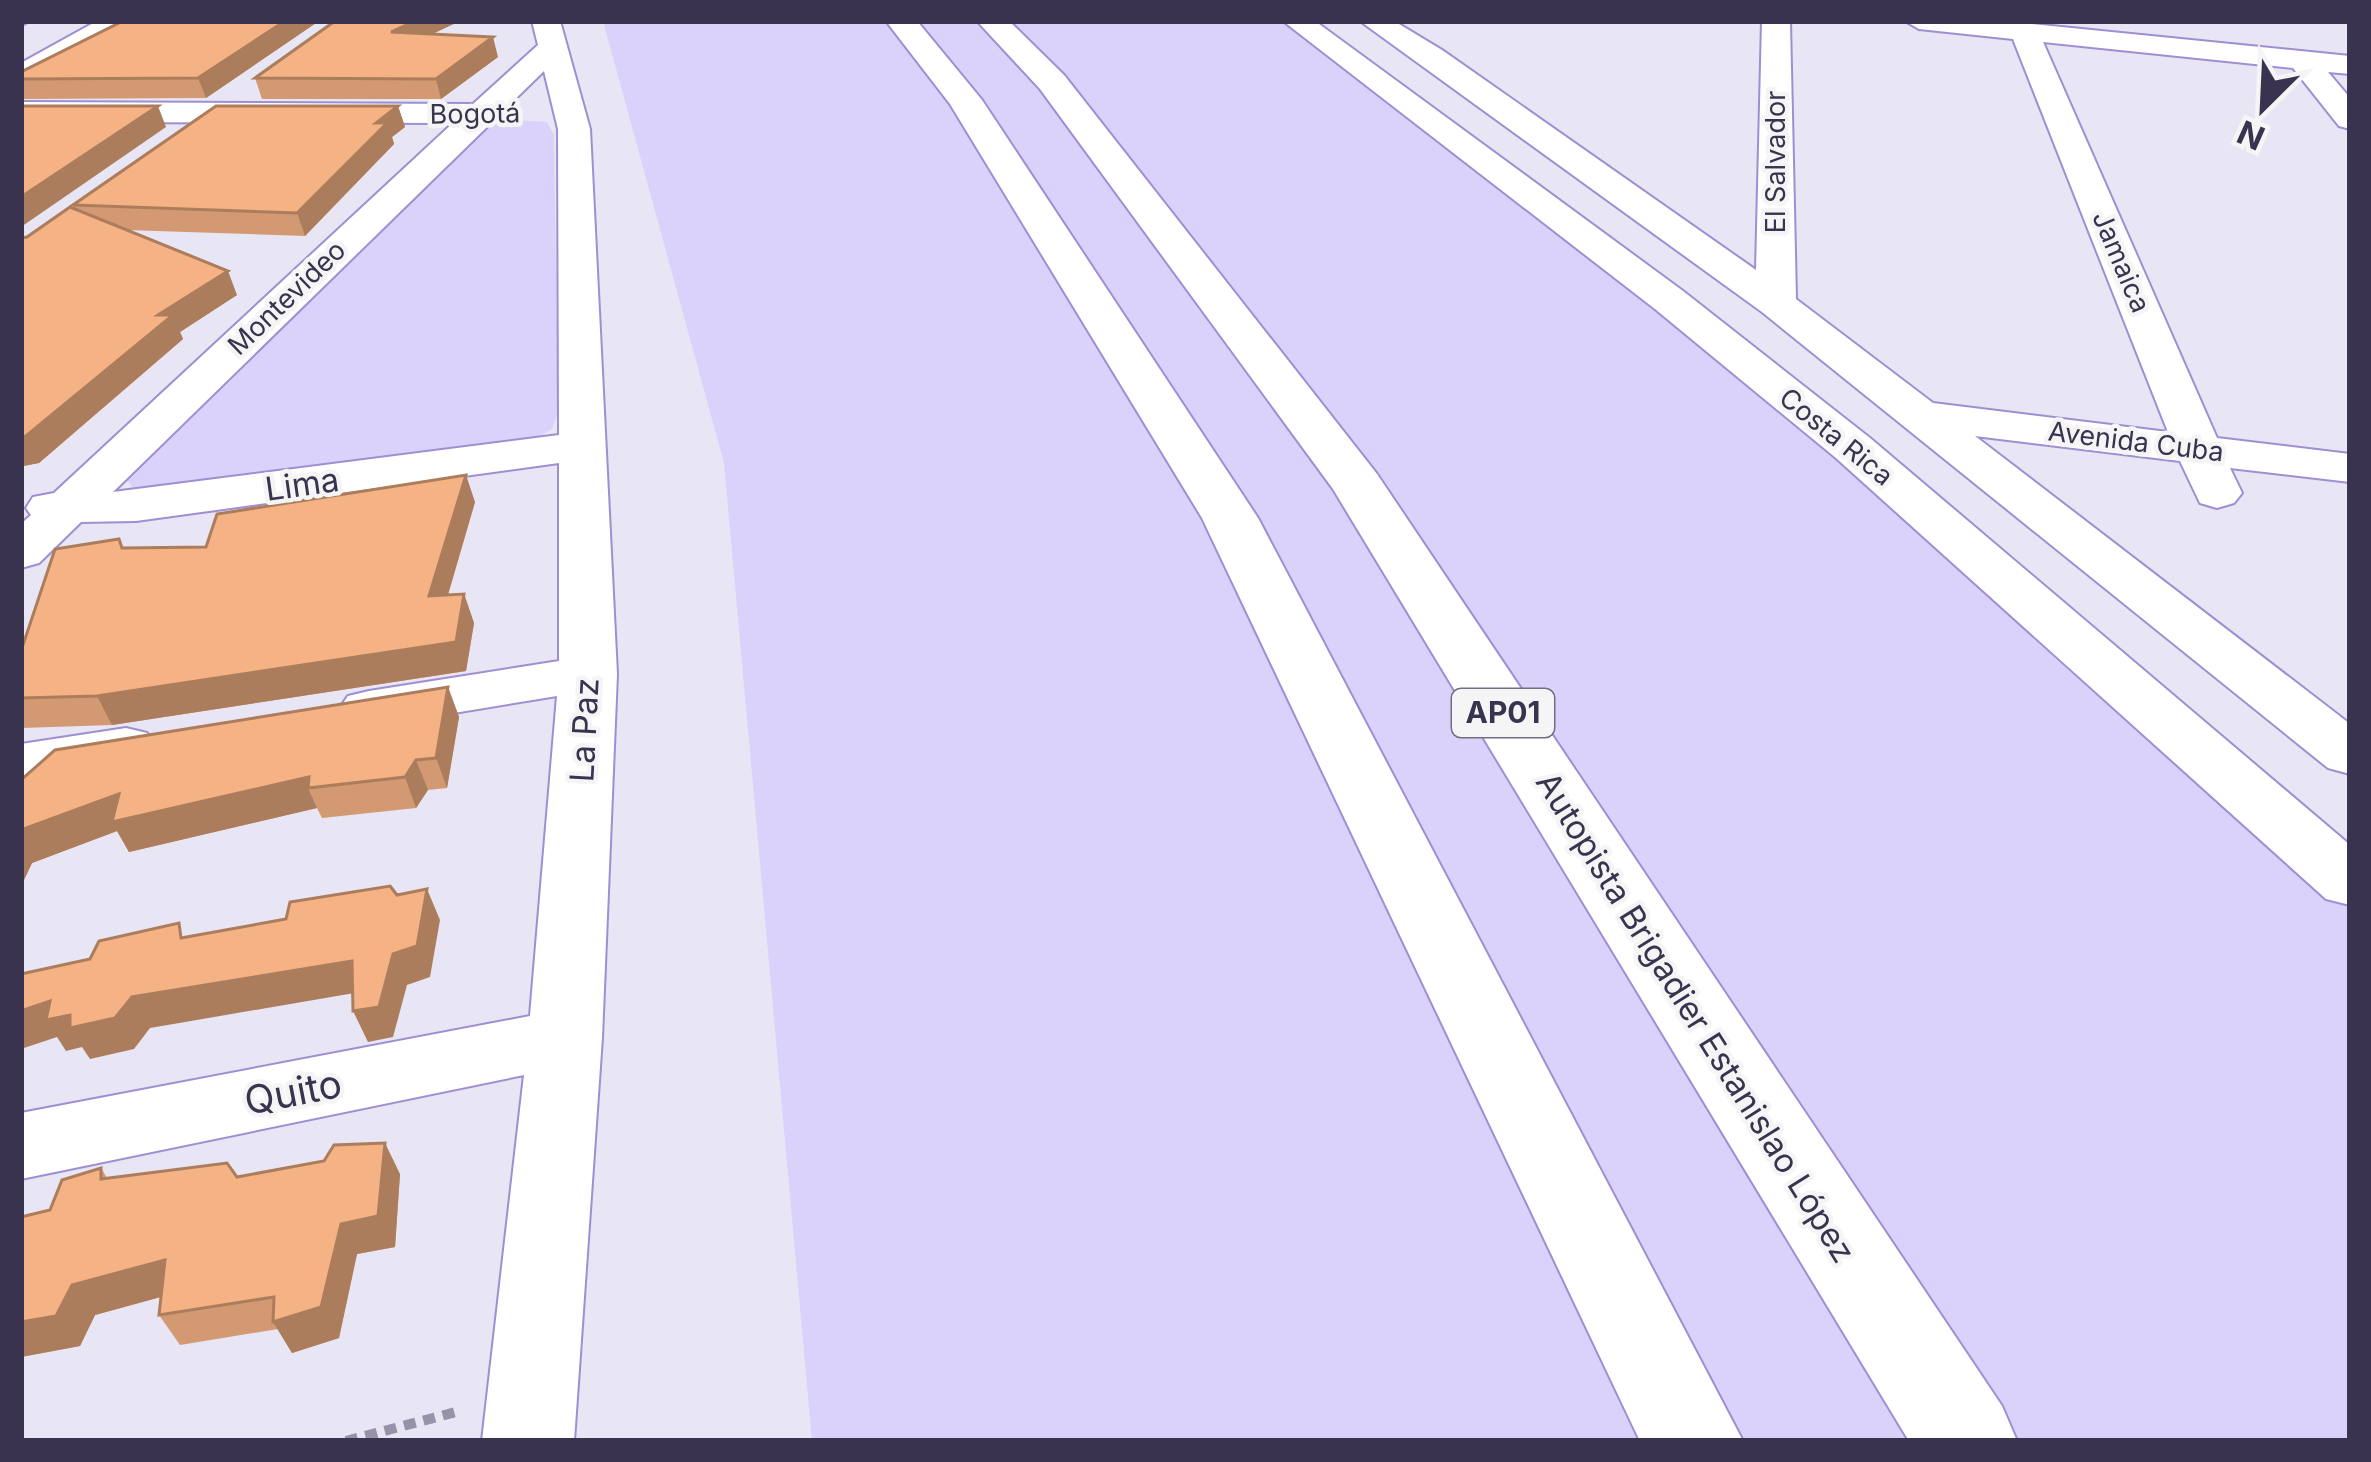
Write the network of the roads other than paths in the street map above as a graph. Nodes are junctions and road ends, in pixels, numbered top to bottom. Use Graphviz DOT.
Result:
graph roads {
  1 [pos="118,21"];
  2 [pos="901,21"];
  3 [pos="992,21"];
  4 [pos="1297,21"];
  5 [pos="1374,21"];
  6 [pos="1776,21"];
  7 [pos="1919,21"];
  8 [pos="2024,32"];
  9 [pos="550,33"];
  10 [pos="2302,60"];
  11 [pos="2350,64"];
  12 [pos="270,74"];
  13 [pos="21,75"];
  14 [pos="21,112"];
  15 [pos="547,112"];
  16 [pos="214,114"];
  17 [pos="478,116"];
  18 [pos="2350,119"];
  19 [pos="176,141"];
  20 [pos="1776,303"];
  21 [pos="1923,416"];
  22 [pos="581,446"];
  23 [pos="1986,464"];
  24 [pos="2350,468"];
  25 [pos="2209,471"];
  26 [pos="44,508"];
  27 [pos="2350,509"];
  28 [pos="21,552"];
  29 [pos="588,674"];
  30 [pos="326,716"];
  31 [pos="185,738"];
  32 [pos="2350,754"];
  33 [pos="21,764"];
  34 [pos="2350,882"];
  35 [pos="566,1038"];
  36 [pos="21,1146"];
  37 [pos="530,1416"];
  38 [pos="1692,1441"];
  39 [pos="1966,1441"];
  1 -- 13 [label="street"];
  2 -- 38 [label="highway"];
  3 -- 39 [label="highway, Autopista Brigadier Estanislao López / AP01"];
  4 -- 34 [label="street, Costa Rica"];
  5 -- 20 [label="street"];
  6 -- 20 [label="street, El Salvador"];
  7 -- 8 [label="street"];
  8 -- 10 [label="street"];
  8 -- 25 [label="street, Jamaica"];
  9 -- 15 [label="street, La Paz"];
  9 -- 17 [label="street, Montevideo"];
  10 -- 11 [label="street"];
  10 -- 18 [label="street"];
  12 -- 16 [label="street"];
  14 -- 16 [label="street, Bogotá"];
  15 -- 17 [label="street, Bogotá"];
  15 -- 22 [label="street, La Paz"];
  16 -- 17 [label="street, Bogotá"];
  16 -- 19 [label="street"];
  17 -- 26 [label="street, Montevideo"];
  20 -- 21 [label="street"];
  21 -- 23 [label="street"];
  21 -- 25 [label="street, Avenida Cuba"];
  22 -- 26 [label="street, Lima"];
  22 -- 29 [label="street, La Paz"];
  23 -- 25 [label="street, Avenida Cuba"];
  23 -- 32 [label="street"];
  24 -- 25 [label="street, Avenida Cuba"];
  25 -- 27 [label="street, Avenida Cuba"];
  26 -- 28 [label="street, Montevideo"];
  29 -- 30 [label="street"];
  29 -- 35 [label="street, La Paz"];
  31 -- 33 [label="street"];
  35 -- 36 [label="street, Quito"];
  35 -- 37 [label="street, La Paz"];
}
